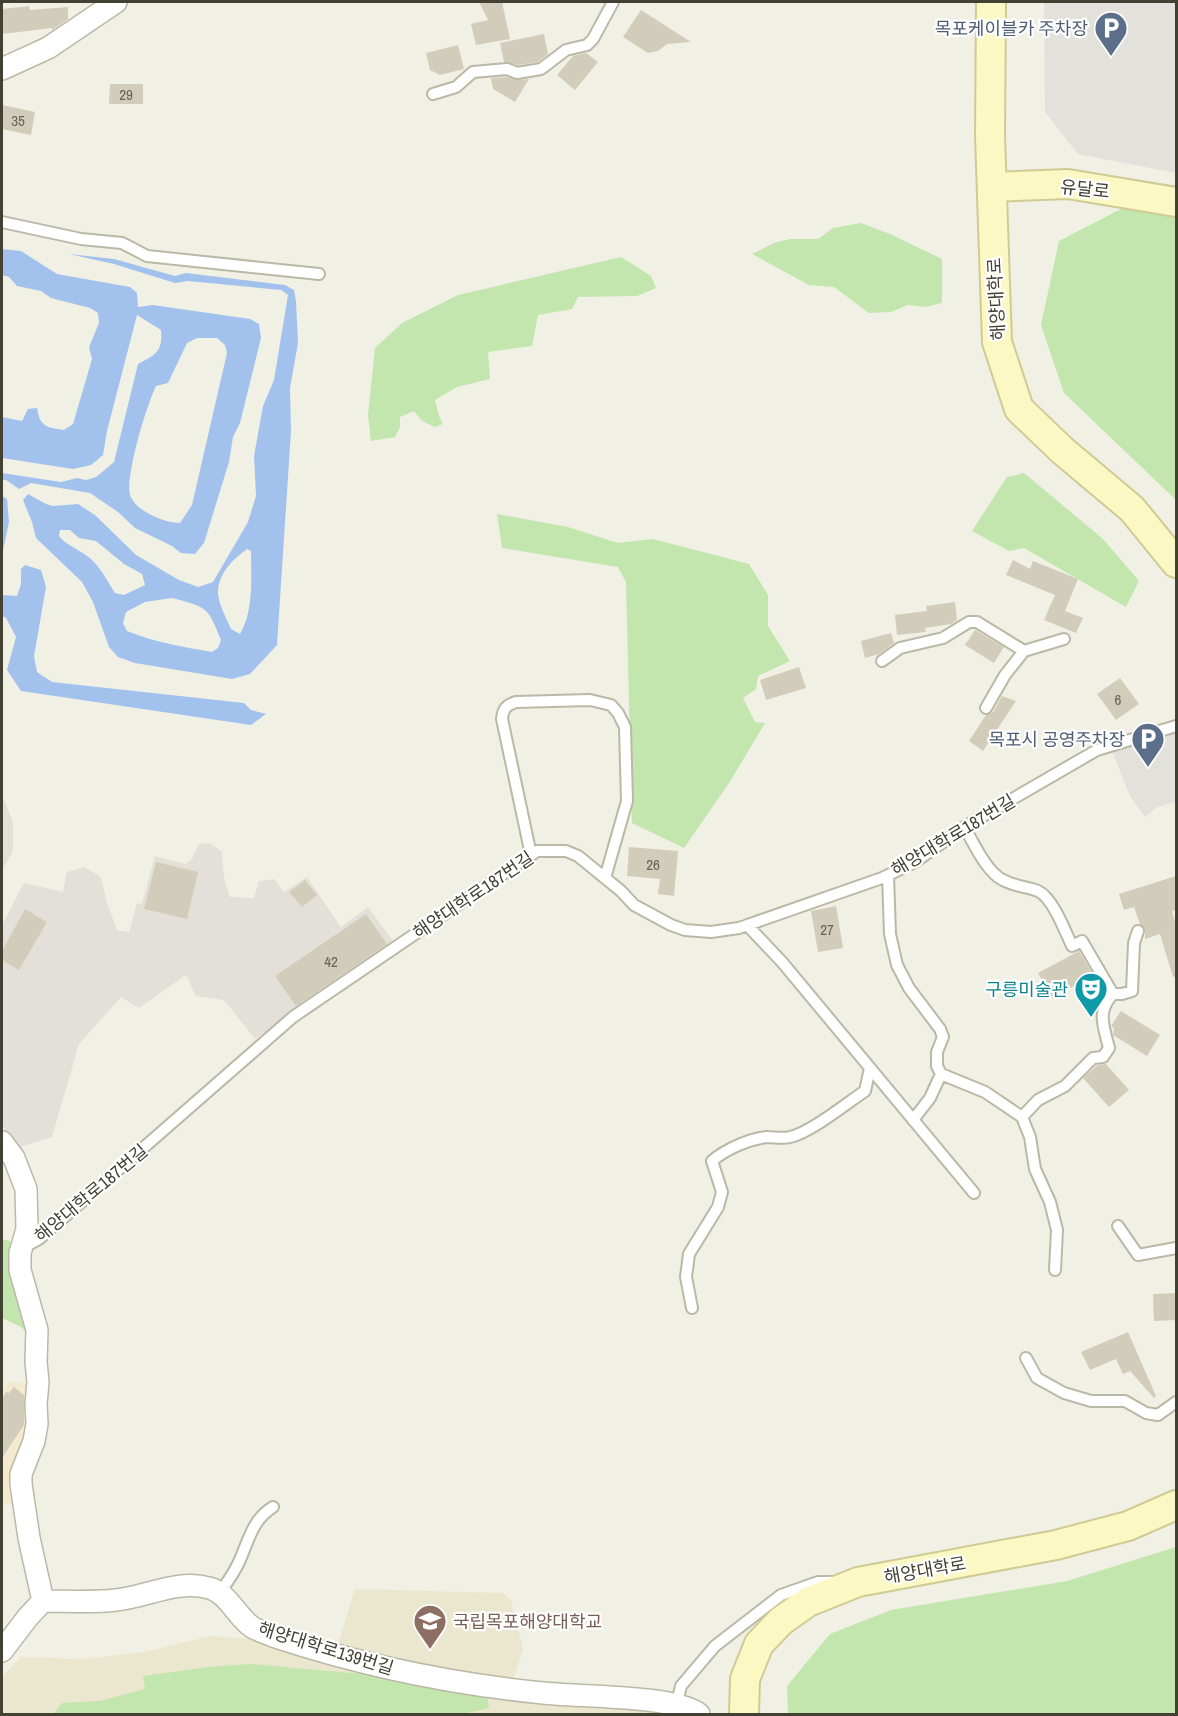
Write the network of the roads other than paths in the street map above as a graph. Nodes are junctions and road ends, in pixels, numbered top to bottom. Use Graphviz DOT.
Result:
graph roads {
  1 [pos="116,2"];
  2 [pos="613,2"];
  3 [pos="991,2"];
  4 [pos="2,69"];
  5 [pos="432,94"];
  6 [pos="992,188"];
  7 [pos="1176,202"];
  8 [pos="2,222"];
  9 [pos="319,274"];
  10 [pos="1176,562"];
  11 [pos="1064,639"];
  12 [pos="1024,651"];
  13 [pos="882,661"];
  14 [pos="986,708"];
  15 [pos="1176,726"];
  16 [pos="964,827"];
  17 [pos="531,855"];
  18 [pos="888,875"];
  19 [pos="605,878"];
  20 [pos="747,925"];
  21 [pos="1138,931"];
  22 [pos="1113,994"];
  23 [pos="870,1068"];
  24 [pos="941,1074"];
  25 [pos="1022,1117"];
  26 [pos="913,1119"];
  27 [pos="2,1142"];
  28 [pos="974,1193"];
  29 [pos="1118,1226"];
  30 [pos="22,1248"];
  31 [pos="1176,1248"];
  32 [pos="1055,1270"];
  33 [pos="692,1308"];
  34 [pos="1026,1358"];
  35 [pos="1176,1402"];
  36 [pos="1176,1505"];
  37 [pos="273,1507"];
  38 [pos="858,1582"];
  39 [pos="219,1594"];
  40 [pos="43,1601"];
  41 [pos="2,1647"];
  42 [pos="676,1710"];
  43 [pos="699,1714"];
  44 [pos="744,1714"];
  1 -- 4 [label="street"];
  2 -- 5 [label="lane"];
  3 -- 6 [label="street, 해양대학로"];
  6 -- 7 [label="street, 유달로"];
  6 -- 10 [label="street, 해양대학로"];
  8 -- 9 [label="lane"];
  11 -- 12 [label="lane"];
  12 -- 13 [label="lane"];
  12 -- 14 [label="lane"];
  15 -- 16 [label="lane, 해양대학로187번길"];
  16 -- 18 [label="lane, 해양대학로187번길"];
  16 -- 22 [label="lane"];
  17 -- 19 [label="lane, 해양대학로187번길"];
  17 -- 19 [label="lane"];
  17 -- 30 [label="lane, 해양대학로187번길"];
  18 -- 20 [label="lane, 해양대학로187번길"];
  18 -- 24 [label="lane"];
  19 -- 20 [label="lane, 해양대학로187번길"];
  20 -- 23 [label="lane"];
  21 -- 22 [label="lane"];
  22 -- 25 [label="lane"];
  23 -- 26 [label="lane"];
  23 -- 33 [label="lane"];
  24 -- 25 [label="lane"];
  24 -- 26 [label="lane"];
  25 -- 32 [label="lane"];
  26 -- 28 [label="lane"];
  27 -- 30 [label="street"];
  29 -- 31 [label="lane"];
  30 -- 40 [label="street"];
  34 -- 35 [label="lane"];
  36 -- 38 [label="street, 해양대학로"];
  37 -- 39 [label="lane"];
  38 -- 42 [label="lane"];
  38 -- 44 [label="street, 해양대학로"];
  39 -- 40 [label="street, 해양대학로139번길"];
  39 -- 42 [label="street, 해양대학로139번길"];
  40 -- 41 [label="street"];
  42 -- 43 [label="street, 해양대학로139번길"];
}
